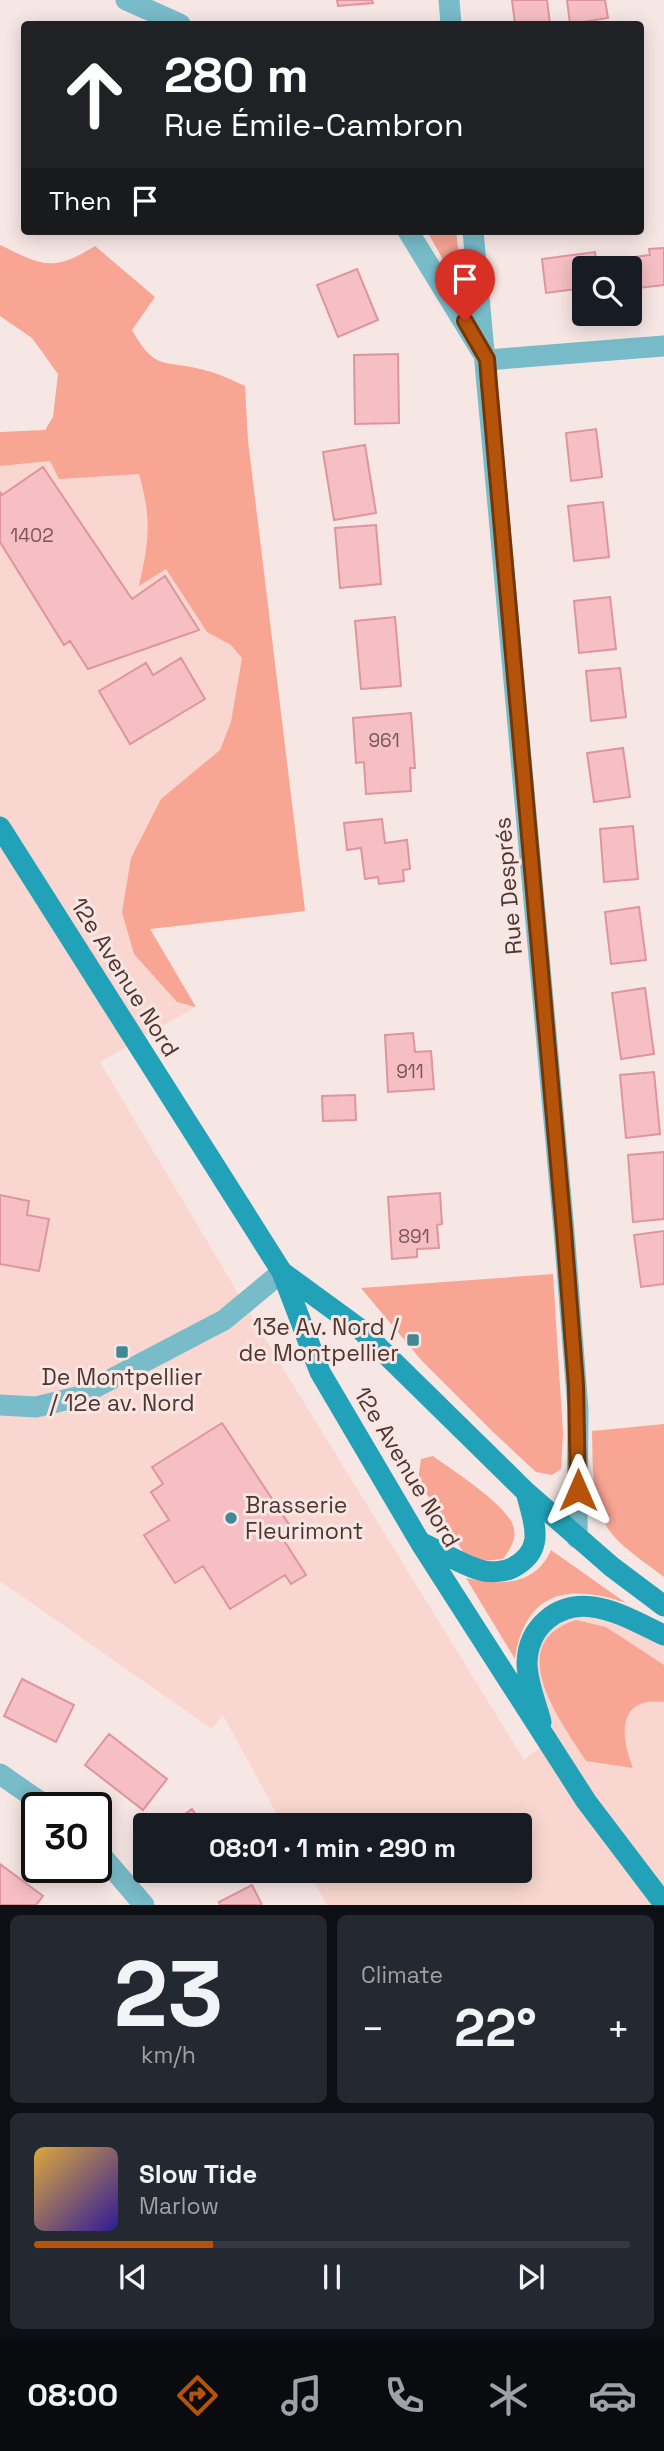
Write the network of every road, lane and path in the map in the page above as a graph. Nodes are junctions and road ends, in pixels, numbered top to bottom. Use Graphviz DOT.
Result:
graph roads {
  1 [pos="126,0"];
  2 [pos="449,0"];
  3 [pos="173,21"];
  4 [pos="452,21"];
  5 [pos="410,235"];
  6 [pos="473,235"];
  7 [pos="664,346"];
  8 [pos="487,359"];
  9 [pos="0,827"];
  10 [pos="282,1272"];
  11 [pos="0,1405"];
  12 [pos="526,1492"];
  13 [pos="577,1538"];
  14 [pos="420,1542"];
  15 [pos="664,1606"];
  16 [pos="664,1635"];
  17 [pos="546,1742"];
  18 [pos="0,1774"];
  19 [pos="26,1792"];
  20 [pos="112,1867"];
  21 [pos="664,1904"];
  22 [pos="145,1905"];
  1 -- 3 [label="street"];
  2 -- 4 [label="street"];
  5 -- 8 [label="street"];
  6 -- 8 [label="street, Rue Després"];
  7 -- 8 [label="street"];
  8 -- 13 [label="street, Rue Després"];
  9 -- 10 [label="main road, 12e Avenue Nord"];
  10 -- 11 [label="street"];
  10 -- 12 [label="main road"];
  10 -- 14 [label="main road, 12e Avenue Nord"];
  12 -- 13 [label="main road"];
  12 -- 14 [label="main road"];
  13 -- 15 [label="main road"];
  14 -- 17 [label="main road, 12e Avenue Nord"];
  16 -- 17 [label="main road"];
  17 -- 21 [label="main road, 12e Avenue Nord"];
  18 -- 19 [label="street"];
  20 -- 22 [label="street"];
}
